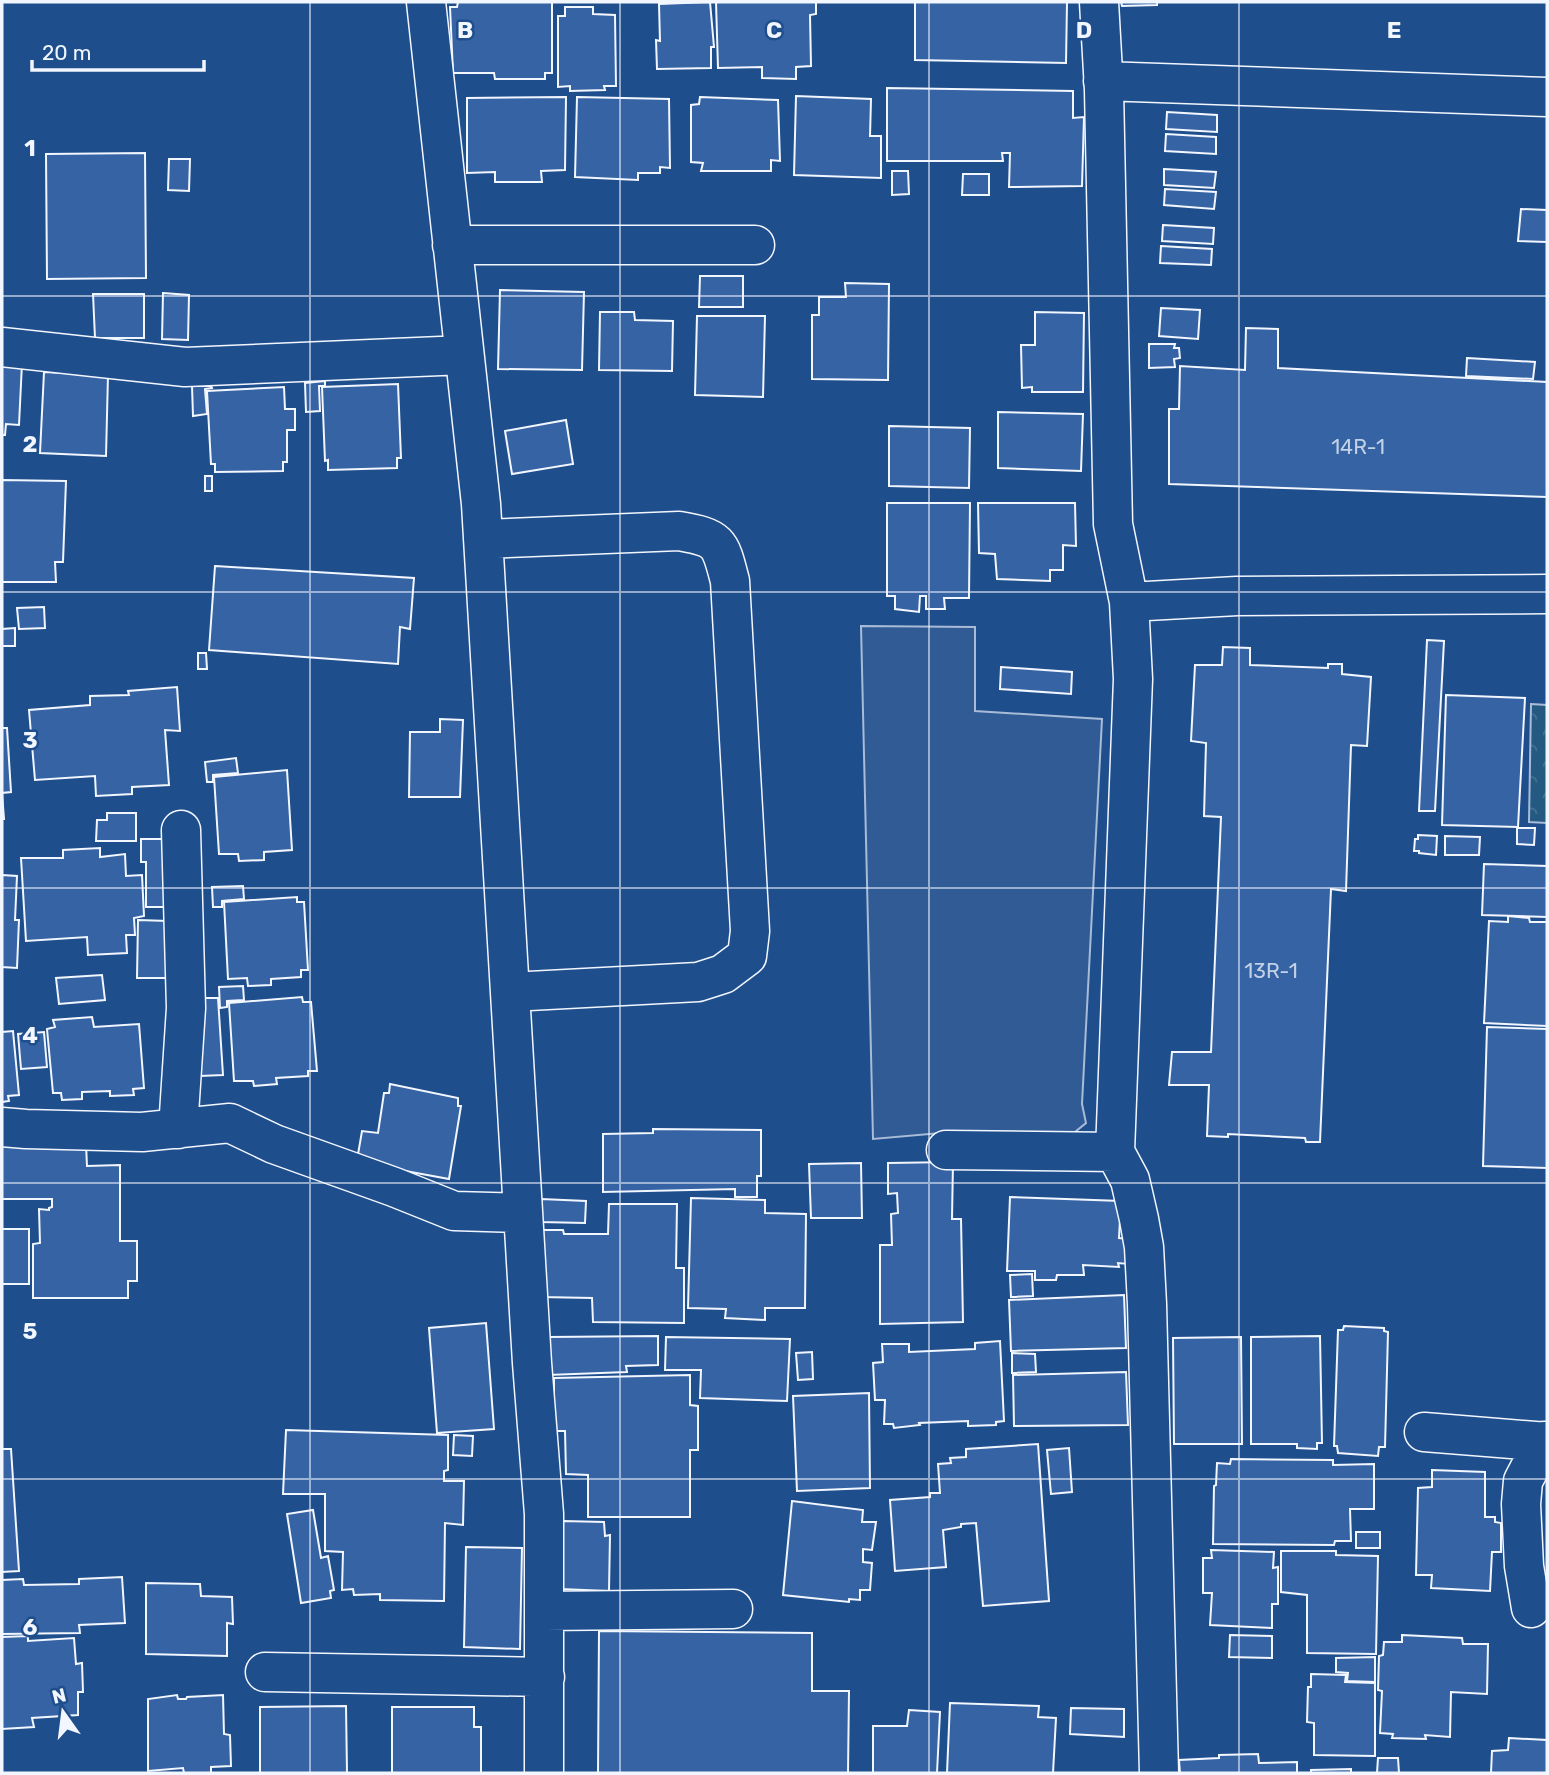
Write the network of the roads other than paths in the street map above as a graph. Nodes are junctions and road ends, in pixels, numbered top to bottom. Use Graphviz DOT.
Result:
graph roads {
  1 [pos="426,2"];
  2 [pos="1099,2"];
  3 [pos="1103,81"];
  4 [pos="1547,97"];
  5 [pos="452,245"];
  6 [pos="755,245"];
  7 [pos="2,348"];
  8 [pos="464,355"];
  9 [pos="483,539"];
  10 [pos="1547,594"];
  11 [pos="1129,602"];
  12 [pos="181,830"];
  13 [pos="510,992"];
  14 [pos="2,1127"];
  15 [pos="178,1129"];
  16 [pos="946,1150"];
  17 [pos="1115,1152"];
  18 [pos="523,1213"];
  19 [pos="1424,1433"];
  20 [pos="1546,1442"];
  21 [pos="1531,1608"];
  22 [pos="733,1609"];
  23 [pos="545,1611"];
  24 [pos="265,1671"];
  25 [pos="545,1677"];
  26 [pos="544,1773"];
  27 [pos="1159,1773"];
  1 -- 5 [label="street"];
  2 -- 3 [label="street"];
  3 -- 4 [label="street"];
  3 -- 11 [label="street"];
  5 -- 6 [label="street"];
  5 -- 8 [label="street"];
  7 -- 8 [label="street"];
  8 -- 9 [label="street"];
  9 -- 13 [label="street"];
  9 -- 13 [label="street"];
  10 -- 11 [label="street"];
  11 -- 17 [label="street"];
  12 -- 15 [label="street"];
  13 -- 18 [label="street"];
  14 -- 15 [label="street"];
  15 -- 18 [label="street"];
  16 -- 17 [label="street"];
  17 -- 27 [label="street"];
  18 -- 23 [label="street"];
  19 -- 20 [label="street"];
  20 -- 21 [label="street"];
  22 -- 23 [label="street"];
  23 -- 25 [label="street"];
  24 -- 25 [label="street"];
  25 -- 26 [label="street"];
}
